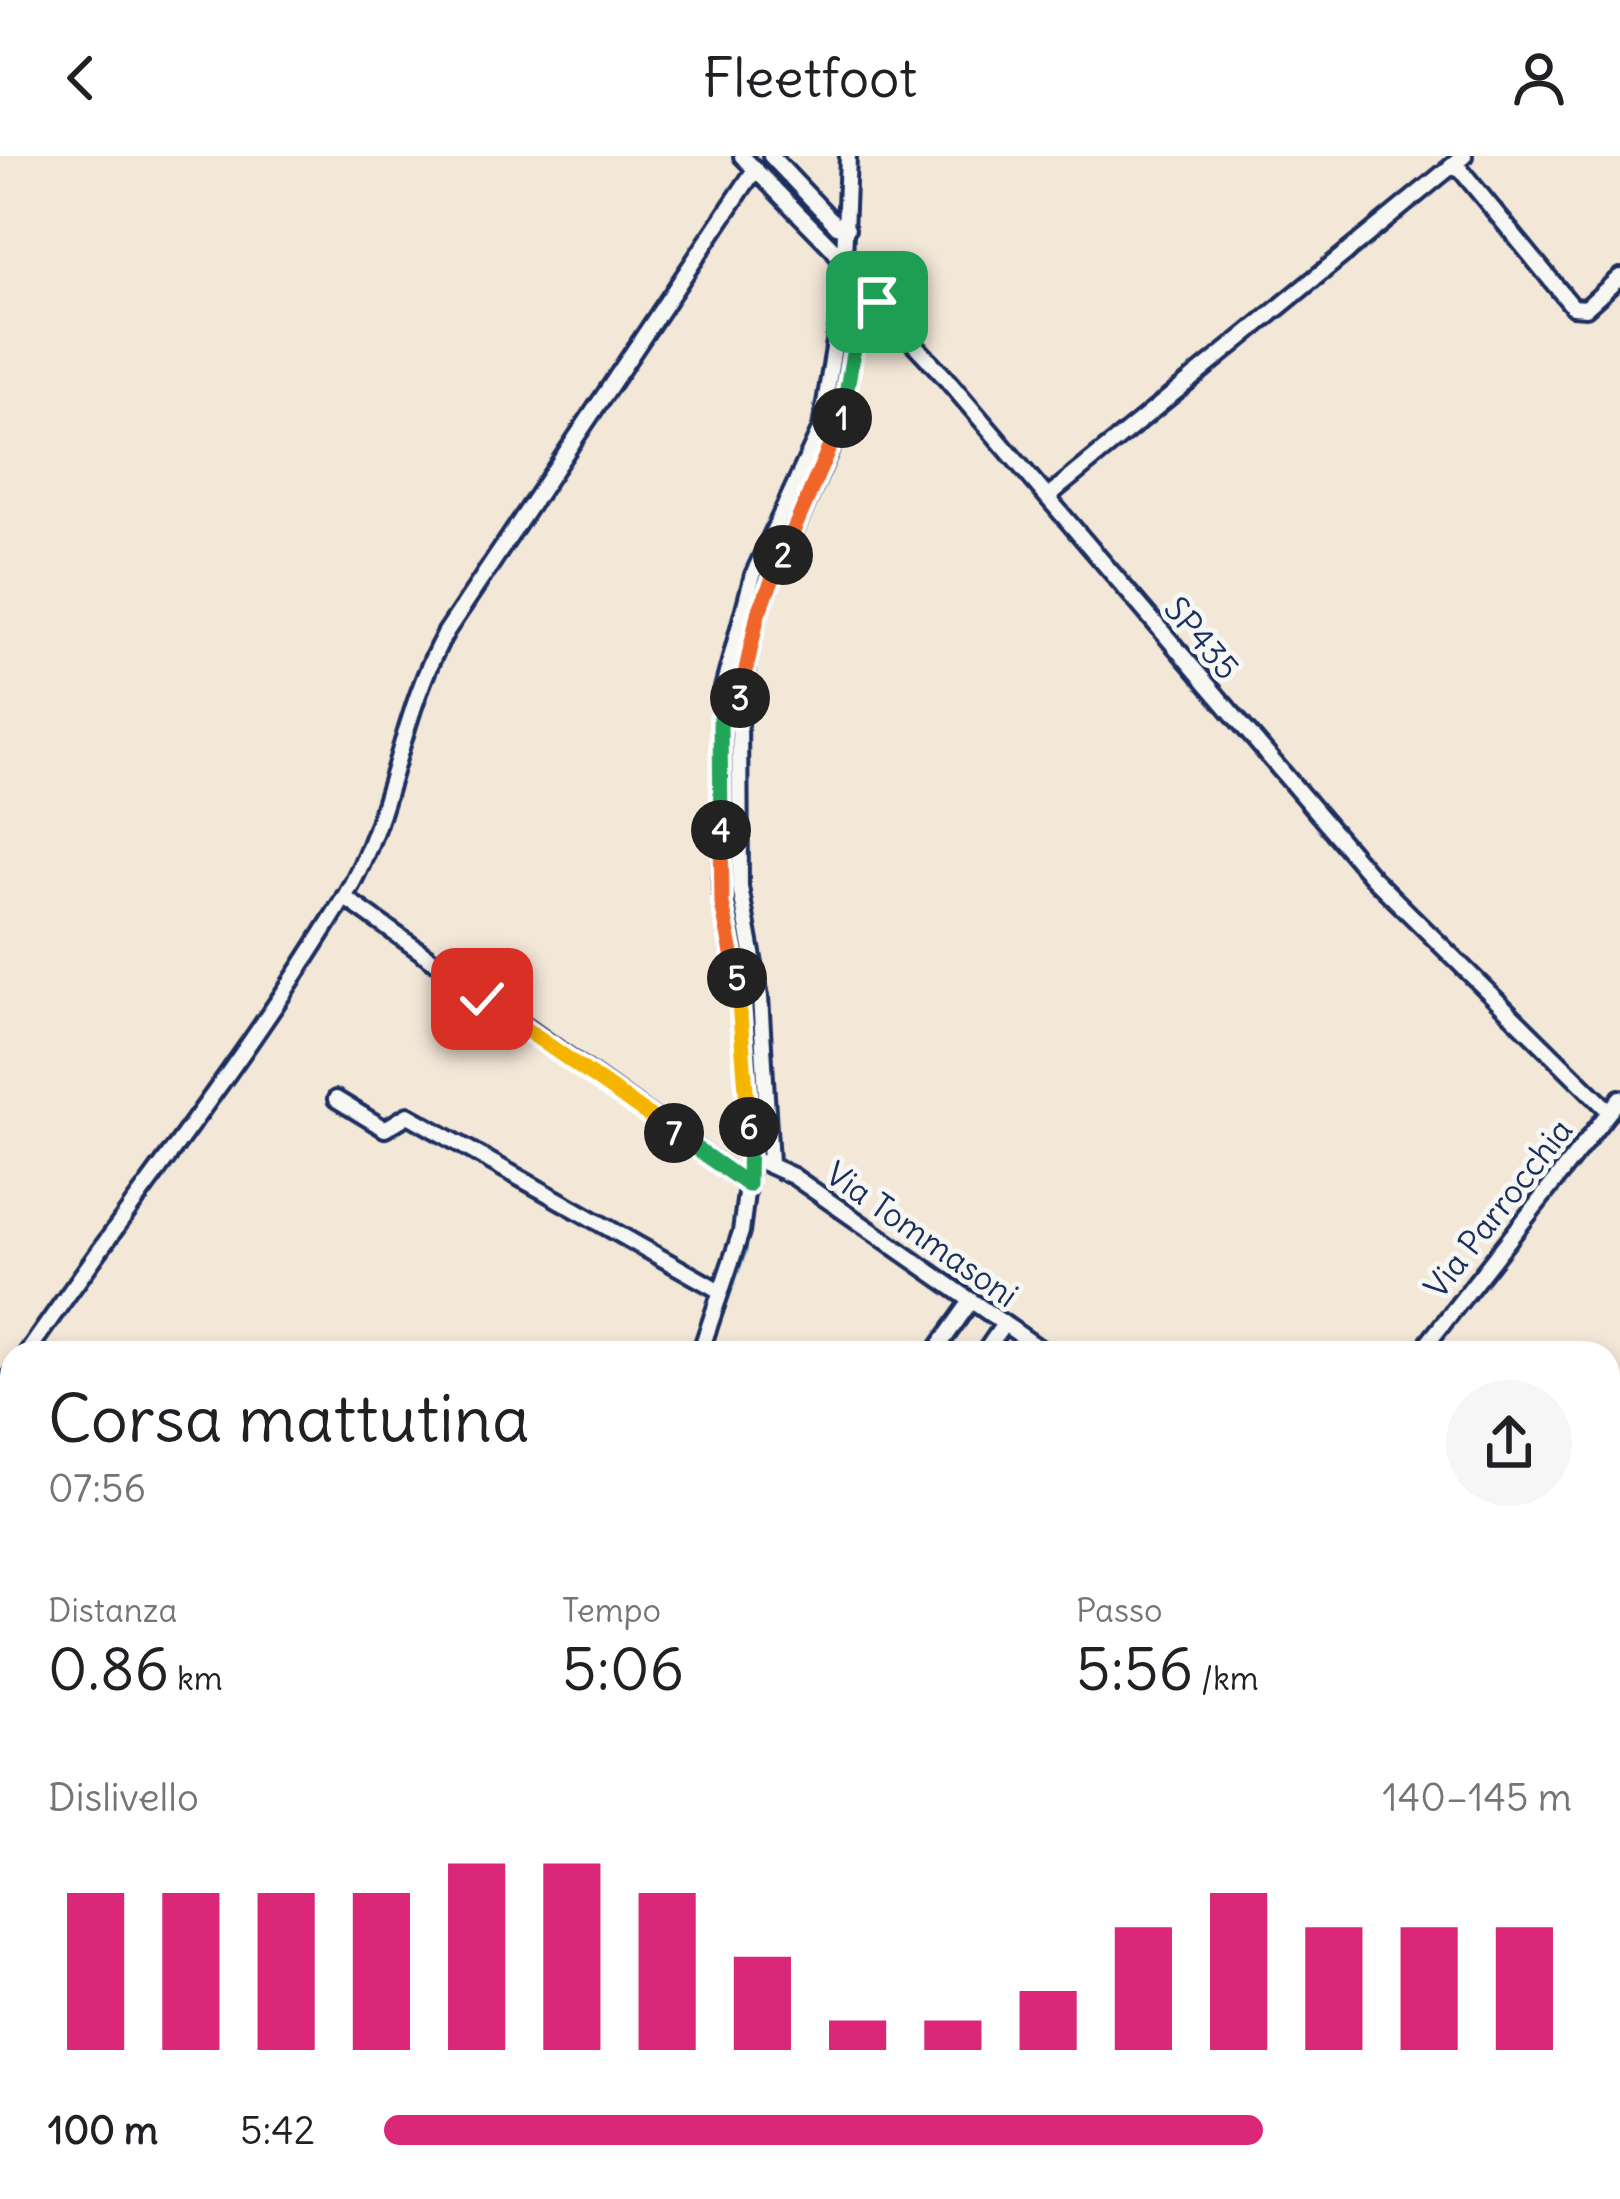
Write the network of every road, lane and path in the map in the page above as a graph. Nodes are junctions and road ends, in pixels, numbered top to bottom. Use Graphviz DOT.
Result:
graph roads {
  1 [pos="742,156"];
  2 [pos="771,156"];
  3 [pos="848,156"];
  4 [pos="1459,160"];
  5 [pos="754,171"];
  6 [pos="847,229"];
  7 [pos="845,268"];
  8 [pos="1620,277"];
  9 [pos="864,289"];
  10 [pos="1047,497"];
  11 [pos="729,719"];
  12 [pos="344,897"];
  13 [pos="1620,1098"];
  14 [pos="336,1099"];
  15 [pos="1609,1111"];
  16 [pos="760,1162"];
  17 [pos="748,1185"];
  18 [pos="720,1291"];
  19 [pos="971,1300"];
  20 [pos="1004,1324"];
  21 [pos="36,1341"];
  22 [pos="704,1341"];
  23 [pos="942,1341"];
  24 [pos="992,1341"];
  25 [pos="1029,1341"];
  26 [pos="1429,1341"];
  1 -- 5 [label="street, SP435"];
  2 -- 6 [label="street"];
  3 -- 6 [label="street"];
  4 -- 8 [label="street"];
  4 -- 10 [label="street"];
  5 -- 7 [label="street, SP435"];
  5 -- 12 [label="street"];
  6 -- 7 [label="street"];
  7 -- 9 [label="street, SP435"];
  7 -- 11 [label="street"];
  9 -- 10 [label="street, SP435"];
  9 -- 11 [label="street"];
  10 -- 15 [label="street, SP435"];
  11 -- 16 [label="street"];
  12 -- 17 [label="street"];
  12 -- 21 [label="street"];
  13 -- 15 [label="street, Via Parrocchia"];
  14 -- 18 [label="street"];
  15 -- 26 [label="street, Via Parrocchia"];
  16 -- 17 [label="street"];
  16 -- 19 [label="street, Via Tommasoni"];
  17 -- 18 [label="street"];
  18 -- 22 [label="street"];
  19 -- 20 [label="street, Via Tommasoni"];
  19 -- 23 [label="street"];
  20 -- 24 [label="street"];
  20 -- 25 [label="street, Via Tommasoni"];
}
